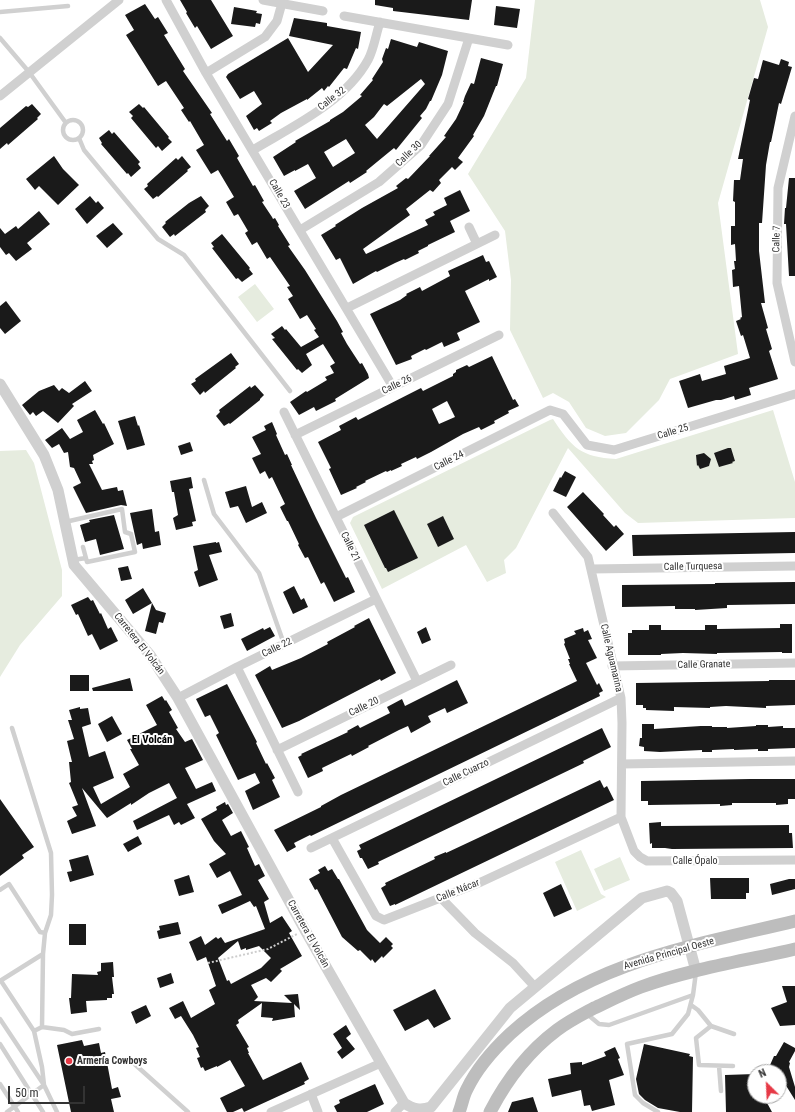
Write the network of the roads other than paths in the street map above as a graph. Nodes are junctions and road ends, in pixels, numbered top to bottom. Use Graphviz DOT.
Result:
graph roads {
  1 [pos="119,0"];
  2 [pos="166,0"];
  3 [pos="263,0"];
  4 [pos="282,3"];
  5 [pos="68,6"];
  6 [pos="323,11"];
  7 [pos="0,12"];
  8 [pos="344,16"];
  9 [pos="380,22"];
  10 [pos="0,38"];
  11 [pos="469,38"];
  12 [pos="508,45"];
  13 [pos="29,72"];
  14 [pos="206,73"];
  15 [pos="0,96"];
  16 [pos="795,116"];
  17 [pos="66,123"];
  18 [pos="79,138"];
  19 [pos="253,150"];
  20 [pos="469,227"];
  21 [pos="300,230"];
  22 [pos="495,236"];
  23 [pos="478,244"];
  24 [pos="347,308"];
  25 [pos="499,335"];
  26 [pos="795,362"];
  27 [pos="0,384"];
  28 [pos="393,387"];
  29 [pos="290,391"];
  30 [pos="795,394"];
  31 [pos="284,412"];
  32 [pos="563,414"];
  33 [pos="295,435"];
  34 [pos="204,480"];
  35 [pos="553,513"];
  36 [pos="336,517"];
  37 [pos="65,522"];
  38 [pos="83,547"];
  39 [pos="86,558"];
  40 [pos="73,560"];
  41 [pos="795,566"];
  42 [pos="591,569"];
  43 [pos="376,599"];
  44 [pos="284,644"];
  45 [pos="795,663"];
  46 [pos="452,665"];
  47 [pos="612,666"];
  48 [pos="237,667"];
  49 [pos="417,681"];
  50 [pos="178,698"];
  51 [pos="621,698"];
  52 [pos="12,728"];
  53 [pos="277,750"];
  54 [pos="795,761"];
  55 [pos="622,764"];
  56 [pos="298,792"];
  57 [pos="621,817"];
  58 [pos="332,838"];
  59 [pos="311,848"];
  60 [pos="795,860"];
  61 [pos="0,890"];
  62 [pos="441,898"];
  63 [pos="795,921"];
  64 [pos="45,933"];
  65 [pos="690,946"];
  66 [pos="795,949"];
  67 [pos="43,954"];
  68 [pos="696,971"];
  69 [pos="0,981"];
  70 [pos="535,987"];
  71 [pos="693,995"];
  72 [pos="691,1005"];
  73 [pos="586,1013"];
  74 [pos="0,1019"];
  75 [pos="711,1026"];
  76 [pos="42,1027"];
  77 [pos="99,1029"];
  78 [pos="34,1031"];
  79 [pos="734,1034"];
  80 [pos="0,1044"];
  81 [pos="130,1060"];
  82 [pos="380,1063"];
  83 [pos="719,1066"];
  84 [pos="733,1066"];
  85 [pos="0,1084"];
  86 [pos="44,1085"];
  87 [pos="467,1089"];
  88 [pos="720,1091"];
  89 [pos="32,1094"];
  90 [pos="311,1094"];
  91 [pos="404,1103"];
  92 [pos="15,1107"];
  93 [pos="7,1112"];
  94 [pos="18,1112"];
  95 [pos="43,1112"];
  96 [pos="57,1112"];
  97 [pos="188,1112"];
  98 [pos="271,1112"];
  99 [pos="318,1112"];
  100 [pos="395,1112"];
  101 [pos="453,1112"];
  102 [pos="459,1112"];
  103 [pos="490,1112"];
  104 [pos="658,1112"];
  1 -- 13 [label="street"];
  2 -- 14 [label="street, Calle 23"];
  3 -- 4 [label="street"];
  4 -- 6 [label="street"];
  4 -- 14 [label="street"];
  5 -- 7 [label="lane"];
  8 -- 9 [label="street"];
  9 -- 11 [label="street"];
  9 -- 19 [label="street, Calle 32"];
  10 -- 13 [label="lane"];
  11 -- 12 [label="street"];
  11 -- 21 [label="street, Calle 30"];
  13 -- 15 [label="street"];
  13 -- 17 [label="lane"];
  14 -- 19 [label="street, Calle 23"];
  16 -- 26 [label="street, Calle 7"];
  17 -- 18 [label="lane"];
  17 -- 18 [label="lane"];
  18 -- 29 [label="lane"];
  19 -- 21 [label="street, Calle 23"];
  20 -- 23 [label="street"];
  21 -- 24 [label="street, Calle 23"];
  22 -- 23 [label="street"];
  23 -- 24 [label="street"];
  24 -- 28 [label="street, Calle 23"];
  25 -- 28 [label="street, Calle 26"];
  27 -- 37 [label="street, Carretera El Volcán"];
  28 -- 33 [label="street, Calle 26"];
  30 -- 32 [label="street, Calle 25"];
  31 -- 33 [label="street, Calle 21"];
  32 -- 36 [label="street, Calle 24"];
  33 -- 36 [label="street, Calle 21"];
  34 -- 44 [label="lane"];
  35 -- 42 [label="street, Calle Aguamarina"];
  36 -- 43 [label="street, Calle 21"];
  37 -- 39 [label="lane"];
  37 -- 40 [label="street, Carretera El Volcán"];
  38 -- 39 [label="lane"];
  39 -- 40 [label="lane"];
  40 -- 50 [label="street, Carretera El Volcán"];
  41 -- 42 [label="street, Calle Turquesa"];
  42 -- 47 [label="street, Calle Aguamarina"];
  43 -- 44 [label="street, Calle 22"];
  43 -- 49 [label="street, Calle 21"];
  44 -- 48 [label="street, Calle 22"];
  45 -- 47 [label="street, Calle Granate"];
  46 -- 49 [label="street, Calle 20"];
  47 -- 51 [label="street, Calle Aguamarina"];
  48 -- 50 [label="street, Calle 22"];
  48 -- 53 [label="street"];
  49 -- 53 [label="street, Calle 20"];
  50 -- 82 [label="street, Carretera El Volcán"];
  51 -- 55 [label="street, Calle Aguamarina"];
  51 -- 58 [label="street, Calle Cuarzo"];
  52 -- 64 [label="lane"];
  53 -- 56 [label="street"];
  54 -- 55 [label="street"];
  55 -- 57 [label="street, Calle Aguamarina"];
  57 -- 60 [label="street, Calle Ópalo"];
  57 -- 62 [label="street, Calle Nácar"];
  58 -- 59 [label="street, Calle Cuarzo"];
  58 -- 62 [label="street, Calle Nácar"];
  61 -- 64 [label="lane"];
  62 -- 70 [label="street"];
  63 -- 65 [label="main road, Avenida Principal Oeste"];
  64 -- 67 [label="lane"];
  65 -- 68 [label="street"];
  65 -- 70 [label="street"];
  65 -- 87 [label="main road, Avenida Principal Oeste"];
  66 -- 68 [label="main road"];
  67 -- 69 [label="lane"];
  67 -- 76 [label="lane"];
  68 -- 71 [label="lane"];
  68 -- 73 [label="main road"];
  69 -- 78 [label="lane"];
  70 -- 91 [label="street"];
  71 -- 72 [label="lane"];
  71 -- 73 [label="lane"];
  72 -- 75 [label="lane"];
  72 -- 104 [label="lane"];
  73 -- 103 [label="main road"];
  74 -- 86 [label="lane"];
  75 -- 79 [label="lane"];
  75 -- 83 [label="lane"];
  76 -- 77 [label="lane"];
  76 -- 78 [label="lane"];
  78 -- 86 [label="lane"];
  80 -- 89 [label="lane"];
  81 -- 97 [label="lane"];
  82 -- 90 [label="street"];
  82 -- 91 [label="street, Carretera El Volcán"];
  83 -- 84 [label="lane"];
  83 -- 88 [label="lane"];
  85 -- 92 [label="lane"];
  86 -- 89 [label="lane"];
  86 -- 96 [label="lane"];
  87 -- 101 [label="main road"];
  87 -- 102 [label="main road, Avenida Principal Oeste"];
  89 -- 92 [label="lane"];
  89 -- 95 [label="lane"];
  90 -- 98 [label="street"];
  90 -- 99 [label="street"];
  91 -- 100 [label="street"];
  92 -- 93 [label="lane"];
  92 -- 94 [label="lane"];
}
